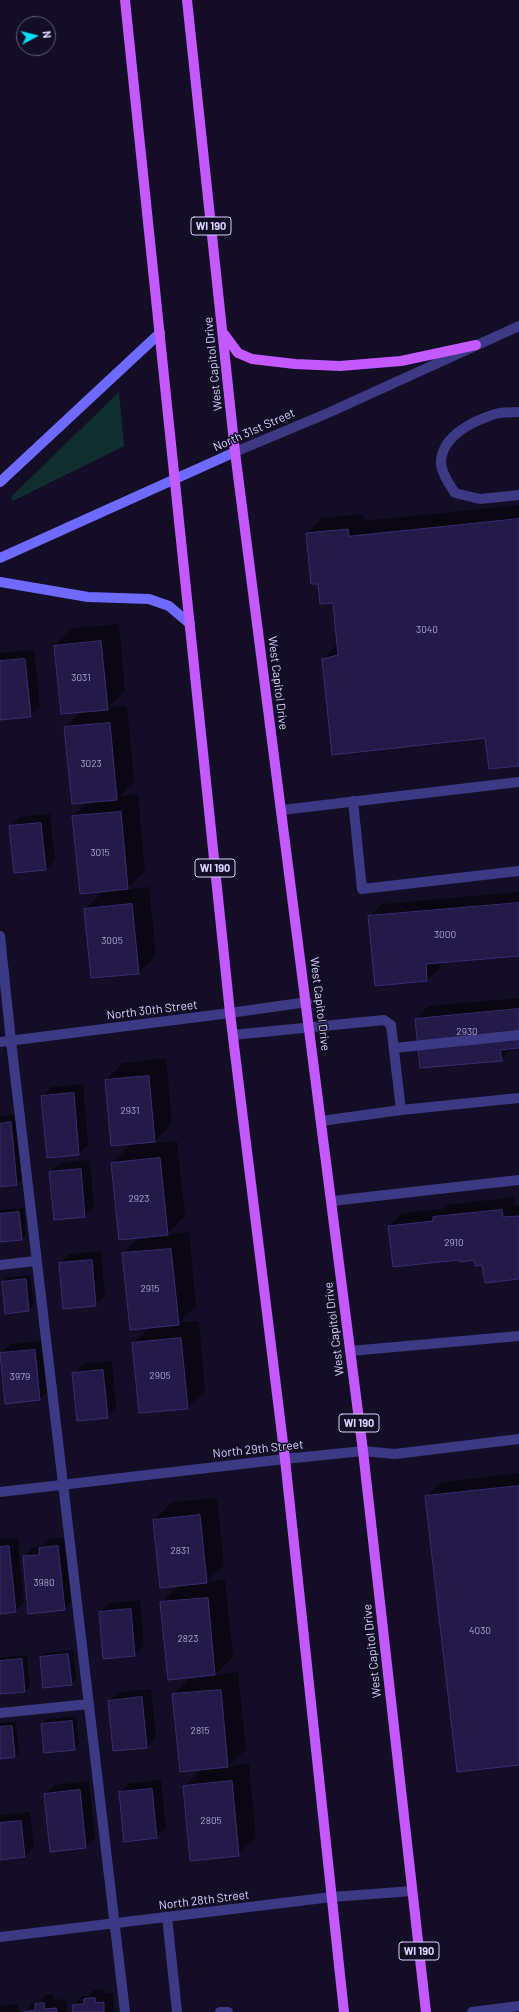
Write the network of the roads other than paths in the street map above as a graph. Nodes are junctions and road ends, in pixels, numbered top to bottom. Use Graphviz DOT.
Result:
graph roads {
  1 [pos="125,0"];
  2 [pos="187,0"];
  3 [pos="519,326"];
  4 [pos="222,332"];
  5 [pos="160,333"];
  6 [pos="476,345"];
  7 [pos="519,412"];
  8 [pos="235,452"];
  9 [pos="174,480"];
  10 [pos="0,482"];
  11 [pos="519,496"];
  12 [pos="0,558"];
  13 [pos="0,582"];
  14 [pos="190,624"];
  15 [pos="519,782"];
  16 [pos="353,801"];
  17 [pos="282,810"];
  18 [pos="519,871"];
  19 [pos="0,936"];
  20 [pos="307,1002"];
  21 [pos="230,1014"];
  22 [pos="310,1027"];
  23 [pos="233,1035"];
  24 [pos="519,1036"];
  25 [pos="10,1041"];
  26 [pos="0,1042"];
  27 [pos="394,1048"];
  28 [pos="519,1098"];
  29 [pos="401,1110"];
  30 [pos="321,1121"];
  31 [pos="519,1180"];
  32 [pos="332,1201"];
  33 [pos="36,1260"];
  34 [pos="0,1265"];
  35 [pos="519,1336"];
  36 [pos="350,1351"];
  37 [pos="519,1439"];
  38 [pos="363,1452"];
  39 [pos="285,1459"];
  40 [pos="64,1485"];
  41 [pos="0,1492"];
  42 [pos="89,1704"];
  43 [pos="0,1713"];
  44 [pos="412,1891"];
  45 [pos="332,1897"];
  46 [pos="167,1917"];
  47 [pos="115,1924"];
  48 [pos="0,1938"];
  49 [pos="519,2006"];
  50 [pos="125,2012"];
  51 [pos="177,2012"];
  52 [pos="220,2012"];
  53 [pos="228,2012"];
  54 [pos="344,2012"];
  55 [pos="426,2012"];
  56 [pos="472,2012"];
  1 -- 5 [label="main road, WI 190"];
  2 -- 4 [label="main road, West Capitol Drive / WI 190"];
  3 -- 6 [label="street, North 31st Street"];
  4 -- 6 [label="main road"];
  4 -- 8 [label="main road, West Capitol Drive / WI 190"];
  5 -- 9 [label="main road, WI 190"];
  5 -- 10 [label="main road"];
  6 -- 8 [label="street, North 31st Street"];
  7 -- 11 [label="street"];
  8 -- 9 [label="main road, North 31st Street"];
  8 -- 17 [label="main road, West Capitol Drive / WI 190"];
  9 -- 12 [label="main road, North 31st Street"];
  9 -- 14 [label="main road, WI 190"];
  13 -- 14 [label="main road"];
  14 -- 21 [label="main road, WI 190"];
  15 -- 16 [label="street"];
  16 -- 17 [label="street"];
  16 -- 18 [label="street"];
  17 -- 20 [label="main road, West Capitol Drive / WI 190"];
  19 -- 25 [label="street"];
  20 -- 21 [label="street, North 30th Street"];
  20 -- 22 [label="main road, West Capitol Drive / WI 190"];
  21 -- 23 [label="main road, WI 190"];
  21 -- 25 [label="street, North 30th Street"];
  22 -- 23 [label="street"];
  22 -- 27 [label="street"];
  22 -- 30 [label="main road, West Capitol Drive / WI 190"];
  23 -- 39 [label="main road, WI 190"];
  24 -- 27 [label="street"];
  25 -- 26 [label="street, North 30th Street"];
  25 -- 33 [label="street"];
  27 -- 29 [label="street"];
  28 -- 29 [label="street"];
  29 -- 30 [label="street"];
  30 -- 32 [label="main road, West Capitol Drive / WI 190"];
  31 -- 32 [label="street"];
  32 -- 36 [label="main road, West Capitol Drive / WI 190"];
  33 -- 34 [label="street"];
  33 -- 40 [label="street"];
  35 -- 36 [label="street"];
  36 -- 38 [label="main road, West Capitol Drive / WI 190"];
  37 -- 38 [label="street, North 29th Street"];
  38 -- 39 [label="street, North 29th Street"];
  38 -- 44 [label="main road, West Capitol Drive / WI 190"];
  39 -- 40 [label="street, North 29th Street"];
  39 -- 45 [label="main road, WI 190"];
  40 -- 41 [label="street, North 29th Street"];
  40 -- 42 [label="street"];
  42 -- 43 [label="street"];
  42 -- 47 [label="street"];
  44 -- 45 [label="street, North 28th Street"];
  44 -- 55 [label="main road, West Capitol Drive / WI 190"];
  45 -- 46 [label="street, North 28th Street"];
  45 -- 54 [label="main road, WI 190"];
  46 -- 47 [label="street, North 28th Street"];
  46 -- 51 [label="street"];
  47 -- 48 [label="street, North 28th Street"];
  47 -- 50 [label="street"];
  49 -- 56 [label="street"];
  52 -- 53 [label="street"];
}
